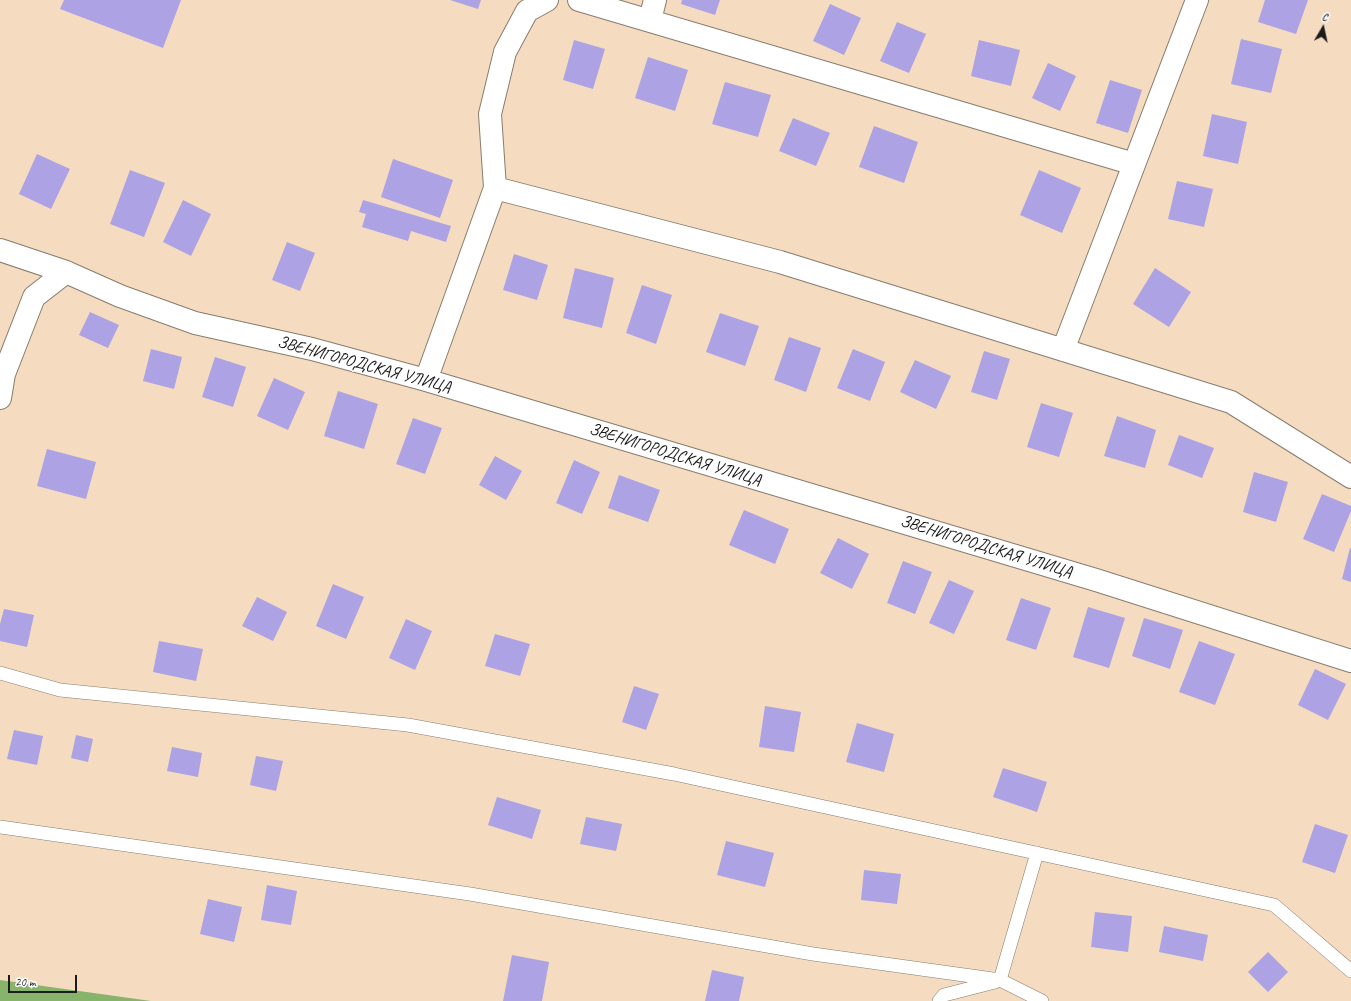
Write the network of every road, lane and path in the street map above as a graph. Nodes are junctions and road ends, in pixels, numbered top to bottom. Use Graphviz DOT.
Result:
graph roads {
  1 [pos="547,0"];
  2 [pos="579,0"];
  3 [pos="1197,0"];
  4 [pos="652,10"];
  5 [pos="1134,164"];
  6 [pos="495,188"];
  7 [pos="0,250"];
  8 [pos="66,272"];
  9 [pos="1063,350"];
  10 [pos="426,380"];
  11 [pos="0,398"];
  12 [pos="1351,477"];
  13 [pos="1351,661"];
  14 [pos="0,673"];
  15 [pos="0,827"];
  16 [pos="1037,853"];
  17 [pos="1351,971"];
  18 [pos="1000,980"];
  19 [pos="939,1001"];
  20 [pos="1042,1001"];
  1 -- 6 [label="street"];
  2 -- 4 [label="street"];
  3 -- 5 [label="street"];
  4 -- 5 [label="street"];
  5 -- 9 [label="street"];
  6 -- 9 [label="street"];
  6 -- 10 [label="street"];
  7 -- 8 [label="street, ЗВЕНИГОРОДСКАЯ УЛИЦА"];
  8 -- 10 [label="street, ЗВЕНИГОРОДСКАЯ УЛИЦА"];
  8 -- 11 [label="street"];
  9 -- 12 [label="street"];
  10 -- 13 [label="street, ЗВЕНИГОРОДСКАЯ УЛИЦА"];
  14 -- 16 [label="lane"];
  15 -- 18 [label="lane"];
  16 -- 17 [label="lane"];
  16 -- 18 [label="lane"];
  18 -- 19 [label="lane"];
  18 -- 20 [label="lane"];
}
